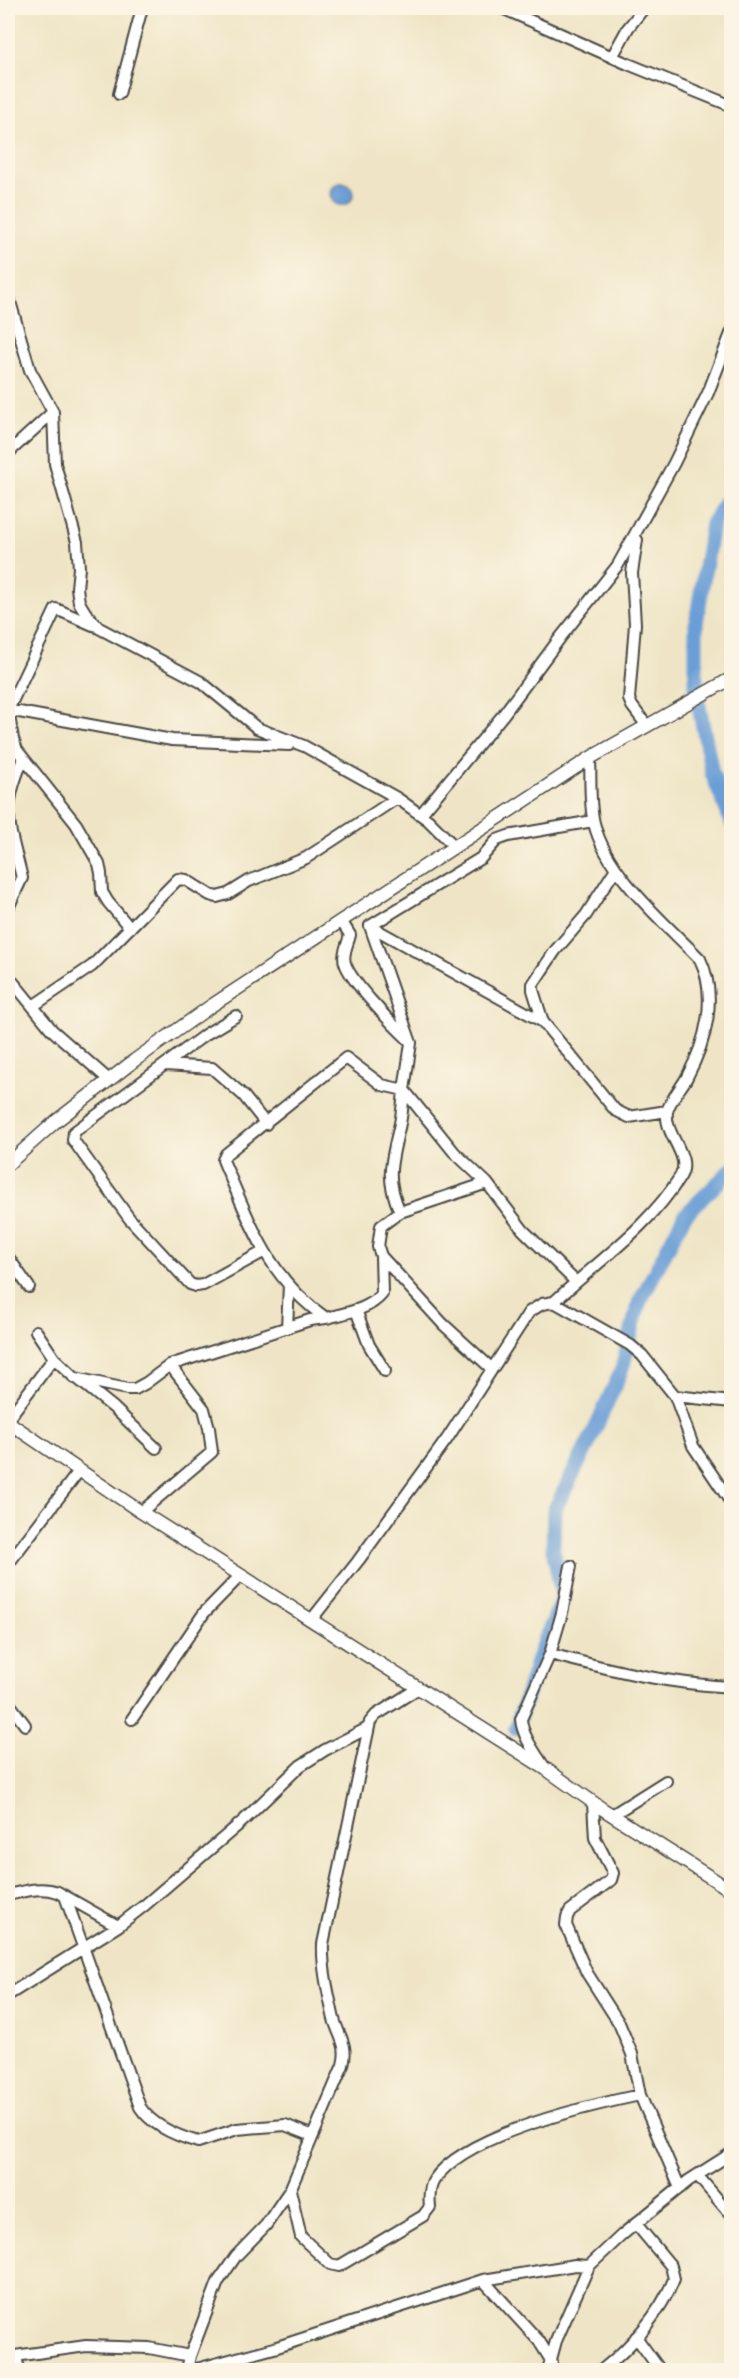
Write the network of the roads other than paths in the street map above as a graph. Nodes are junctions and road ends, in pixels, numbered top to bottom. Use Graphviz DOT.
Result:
graph roads {
  1 [pos="142,8"];
  2 [pos="502,8"];
  3 [pos="644,8"];
  4 [pos="612,57"];
  5 [pos="119,94"];
  6 [pos="732,106"];
  7 [pos="8,296"];
  8 [pos="732,331"];
  9 [pos="52,411"];
  10 [pos="8,453"];
  11 [pos="644,517"];
  12 [pos="99,628"];
  13 [pos="732,678"];
  14 [pos="8,710"];
  15 [pos="646,726"];
  16 [pos="304,746"];
  17 [pos="590,758"];
  18 [pos="23,759"];
  19 [pos="397,798"];
  20 [pos="421,814"];
  21 [pos="593,821"];
  22 [pos="455,847"];
  23 [pos="615,870"];
  24 [pos="8,908"];
  25 [pos="342,922"];
  26 [pos="370,926"];
  27 [pos="130,928"];
  28 [pos="8,976"];
  29 [pos="33,1006"];
  30 [pos="236,1016"];
  31 [pos="543,1022"];
  32 [pos="411,1042"];
  33 [pos="165,1065"];
  34 [pos="112,1077"];
  35 [pos="404,1090"];
  36 [pos="128,1092"];
  37 [pos="667,1111"];
  38 [pos="266,1124"];
  39 [pos="8,1163"];
  40 [pos="487,1183"];
  41 [pos="400,1212"];
  42 [pos="263,1252"];
  43 [pos="381,1256"];
  44 [pos="8,1257"];
  45 [pos="576,1282"];
  46 [pos="289,1285"];
  47 [pos="29,1287"];
  48 [pos="554,1302"];
  49 [pos="356,1310"];
  50 [pos="326,1318"];
  51 [pos="287,1328"];
  52 [pos="36,1331"];
  53 [pos="54,1358"];
  54 [pos="170,1365"];
  55 [pos="492,1370"];
  56 [pos="385,1371"];
  57 [pos="75,1378"];
  58 [pos="675,1396"];
  59 [pos="732,1402"];
  60 [pos="8,1421"];
  61 [pos="156,1448"];
  62 [pos="79,1471"];
  63 [pos="732,1503"];
  64 [pos="141,1512"];
  65 [pos="8,1564"];
  66 [pos="571,1566"];
  67 [pos="241,1575"];
  68 [pos="312,1619"];
  69 [pos="550,1654"];
  70 [pos="732,1687"];
  71 [pos="417,1689"];
  72 [pos="8,1702"];
  73 [pos="132,1719"];
  74 [pos="25,1725"];
  75 [pos="368,1728"];
  76 [pos="546,1769"];
  77 [pos="666,1780"];
  78 [pos="593,1803"];
  79 [pos="612,1815"];
  80 [pos="732,1892"];
  81 [pos="8,1894"];
  82 [pos="65,1896"];
  83 [pos="118,1926"];
  84 [pos="84,1948"];
  85 [pos="8,1995"];
  86 [pos="640,2095"];
  87 [pos="313,2136"];
  88 [pos="732,2153"];
  89 [pos="697,2175"];
  90 [pos="680,2188"];
  91 [pos="290,2190"];
  92 [pos="732,2217"];
  93 [pos="636,2224"];
  94 [pos="589,2266"];
  95 [pos="483,2280"];
  96 [pos="636,2337"];
  97 [pos="12,2356"];
  98 [pos="190,2356"];
  99 [pos="550,2365"];
  100 [pos="19,2370"];
  101 [pos="187,2370"];
  102 [pos="193,2370"];
  103 [pos="555,2370"];
  104 [pos="602,2370"];
  105 [pos="660,2370"];
  1 -- 5 [label="street"];
  2 -- 4 [label="street"];
  3 -- 4 [label="street"];
  4 -- 6 [label="street"];
  7 -- 9 [label="street"];
  8 -- 11 [label="street"];
  9 -- 10 [label="street"];
  9 -- 12 [label="street"];
  11 -- 15 [label="street"];
  11 -- 20 [label="street"];
  12 -- 14 [label="street"];
  12 -- 16 [label="street"];
  13 -- 15 [label="street"];
  14 -- 16 [label="street"];
  14 -- 18 [label="street"];
  15 -- 17 [label="street"];
  16 -- 19 [label="street"];
  17 -- 21 [label="street"];
  17 -- 22 [label="street"];
  18 -- 24 [label="street"];
  18 -- 27 [label="street"];
  19 -- 20 [label="street"];
  19 -- 27 [label="street"];
  20 -- 22 [label="street"];
  21 -- 23 [label="street"];
  21 -- 26 [label="street"];
  22 -- 25 [label="street"];
  23 -- 31 [label="street"];
  23 -- 37 [label="street"];
  25 -- 32 [label="street"];
  25 -- 34 [label="street"];
  26 -- 31 [label="street"];
  26 -- 32 [label="street"];
  27 -- 29 [label="street"];
  28 -- 29 [label="street"];
  29 -- 34 [label="street"];
  30 -- 33 [label="street"];
  31 -- 37 [label="street"];
  32 -- 35 [label="street"];
  33 -- 36 [label="street"];
  33 -- 38 [label="street"];
  34 -- 36 [label="street"];
  34 -- 39 [label="street"];
  35 -- 38 [label="street"];
  35 -- 40 [label="street"];
  35 -- 41 [label="street"];
  36 -- 42 [label="street"];
  37 -- 45 [label="street"];
  38 -- 42 [label="street"];
  40 -- 41 [label="street"];
  40 -- 45 [label="street"];
  41 -- 43 [label="street"];
  42 -- 46 [label="street"];
  43 -- 49 [label="street"];
  43 -- 55 [label="street"];
  44 -- 47 [label="street"];
  45 -- 48 [label="street"];
  46 -- 50 [label="street"];
  46 -- 51 [label="street"];
  48 -- 55 [label="street"];
  48 -- 58 [label="street"];
  49 -- 50 [label="street"];
  49 -- 56 [label="street"];
  50 -- 51 [label="street"];
  51 -- 54 [label="street"];
  52 -- 53 [label="street"];
  53 -- 57 [label="street"];
  53 -- 60 [label="street"];
  54 -- 57 [label="street"];
  54 -- 64 [label="street"];
  55 -- 68 [label="street"];
  57 -- 61 [label="street"];
  58 -- 59 [label="street"];
  58 -- 63 [label="street"];
  60 -- 62 [label="street"];
  62 -- 64 [label="street"];
  62 -- 65 [label="street"];
  64 -- 67 [label="street"];
  66 -- 69 [label="street"];
  67 -- 68 [label="street"];
  67 -- 73 [label="street"];
  68 -- 71 [label="street"];
  69 -- 70 [label="street"];
  69 -- 76 [label="street"];
  71 -- 75 [label="street"];
  71 -- 76 [label="street"];
  72 -- 74 [label="street"];
  75 -- 83 [label="street"];
  75 -- 87 [label="street"];
  76 -- 78 [label="street"];
  77 -- 79 [label="street"];
  78 -- 79 [label="street"];
  78 -- 86 [label="street"];
  79 -- 80 [label="street"];
  81 -- 82 [label="street"];
  82 -- 83 [label="street"];
  82 -- 84 [label="street"];
  83 -- 84 [label="street"];
  84 -- 85 [label="street"];
  84 -- 87 [label="street"];
  86 -- 90 [label="street"];
  86 -- 91 [label="street"];
  87 -- 91 [label="street"];
  88 -- 89 [label="street"];
  89 -- 90 [label="street"];
  89 -- 92 [label="street"];
  90 -- 93 [label="street"];
  91 -- 98 [label="street"];
  93 -- 94 [label="street"];
  93 -- 96 [label="street"];
  94 -- 95 [label="street"];
  94 -- 99 [label="street"];
  95 -- 99 [label="street"];
  95 -- 102 [label="street"];
  96 -- 104 [label="street"];
  96 -- 105 [label="street"];
  97 -- 98 [label="street"];
  97 -- 100 [label="street"];
  98 -- 101 [label="street"];
  99 -- 103 [label="street"];
}
